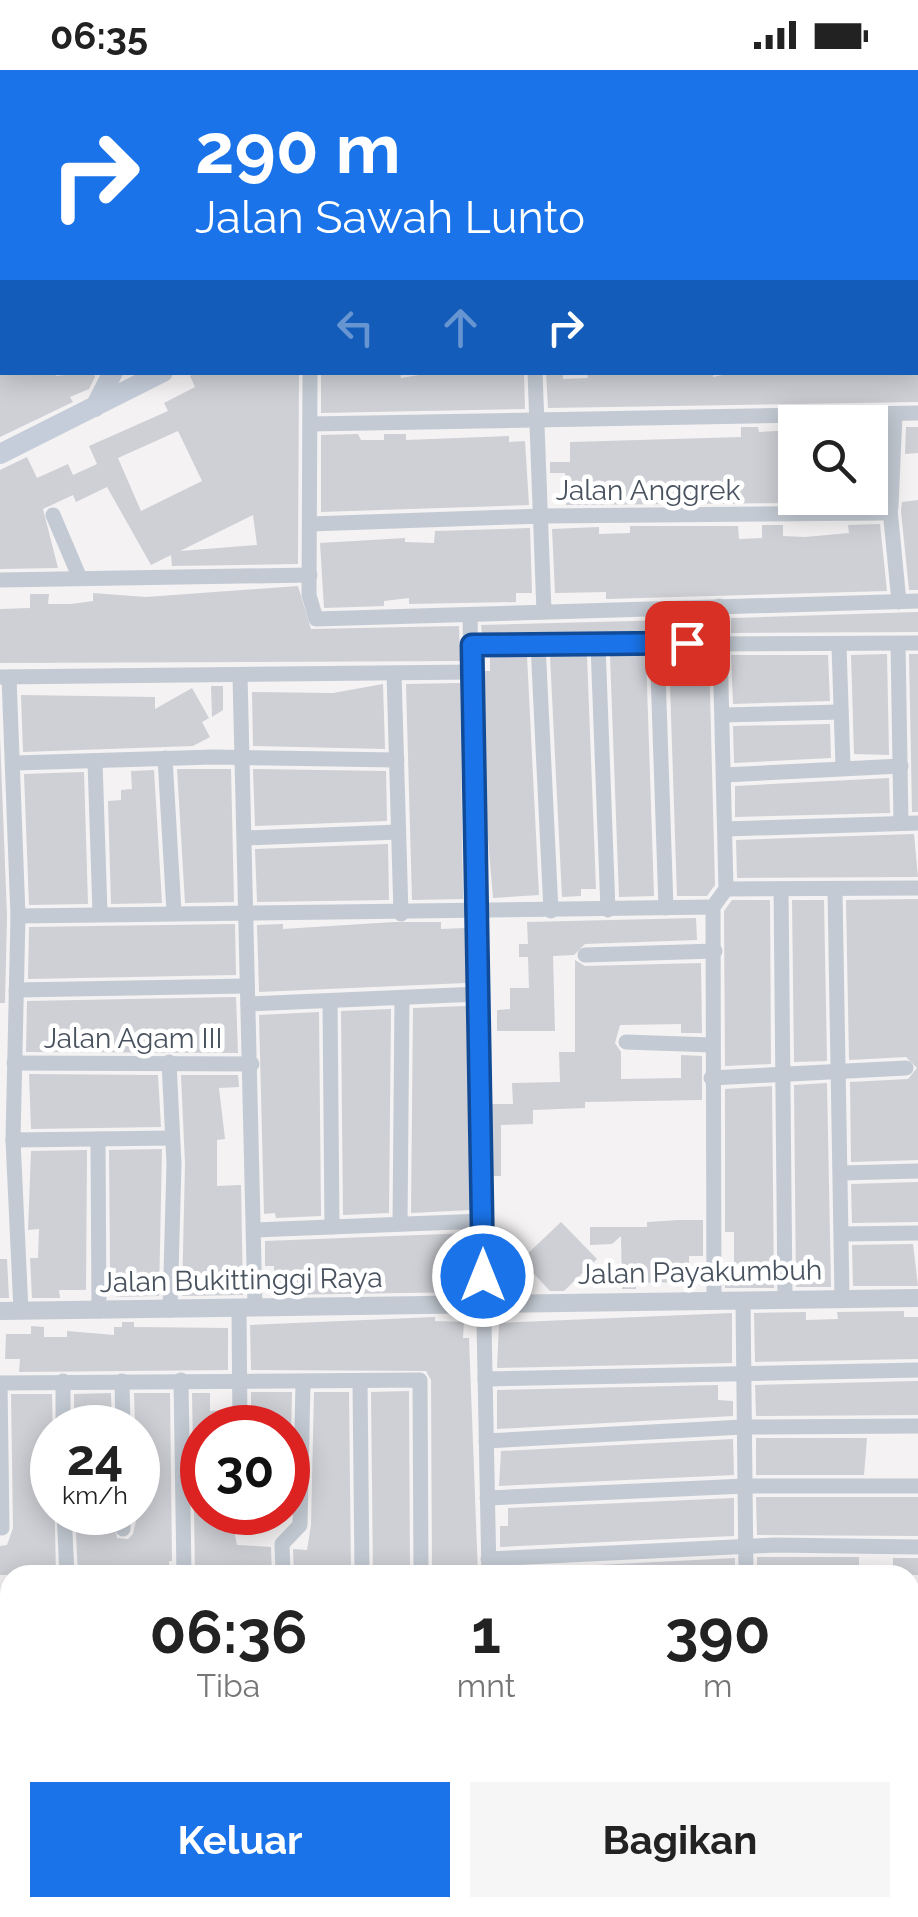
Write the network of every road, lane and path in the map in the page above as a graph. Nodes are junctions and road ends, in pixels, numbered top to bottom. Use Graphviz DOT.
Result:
graph roads {
  1 [pos="112,375"];
  2 [pos="116,375"];
  3 [pos="157,375"];
  4 [pos="310,375"];
  5 [pos="535,375"];
  6 [pos="125,392"];
  7 [pos="94,409"];
  8 [pos="895,414"];
  9 [pos="918,414"];
  10 [pos="538,422"];
  11 [pos="310,424"];
  12 [pos="0,454"];
  13 [pos="890,509"];
  14 [pos="53,516"];
  15 [pos="542,516"];
  16 [pos="310,524"];
  17 [pos="310,574"];
  18 [pos="79,576"];
  19 [pos="0,580"];
  20 [pos="918,601"];
  21 [pos="899,602"];
  22 [pos="719,606"];
  23 [pos="544,612"];
  24 [pos="470,616"];
  25 [pos="657,642"];
  26 [pos="718,643"];
  27 [pos="538,644"];
  28 [pos="898,644"];
  29 [pos="918,644"];
  30 [pos="472,645"];
  31 [pos="598,645"];
  32 [pos="839,645"];
  33 [pos="472,672"];
  34 [pos="394,673"];
  35 [pos="240,675"];
  36 [pos="4,677"];
  37 [pos="842,712"];
  38 [pos="723,715"];
  39 [pos="166,758"];
  40 [pos="245,758"];
  41 [pos="397,760"];
  42 [pos="95,761"];
  43 [pos="15,763"];
  44 [pos="901,766"];
  45 [pos="844,767"];
  46 [pos="724,775"];
  47 [pos="910,823"];
  48 [pos="726,829"];
  49 [pos="398,832"];
  50 [pos="246,838"];
  51 [pos="918,888"];
  52 [pos="726,889"];
  53 [pos="781,889"];
  54 [pos="835,891"];
  55 [pos="666,908"];
  56 [pos="713,908"];
  57 [pos="608,910"];
  58 [pos="550,911"];
  59 [pos="174,912"];
  60 [pos="478,912"];
  61 [pos="100,913"];
  62 [pos="246,914"];
  63 [pos="401,914"];
  64 [pos="18,916"];
  65 [pos="8,945"];
  66 [pos="715,951"];
  67 [pos="585,955"];
  68 [pos="246,986"];
  69 [pos="479,994"];
  70 [pos="402,998"];
  71 [pos="11,1001"];
  72 [pos="330,1001"];
  73 [pos="248,1004"];
  74 [pos="626,1042"];
  75 [pos="712,1044"];
  76 [pos="169,1062"];
  77 [pos="252,1064"];
  78 [pos="10,1067"];
  79 [pos="906,1068"];
  80 [pos="841,1074"];
  81 [pos="783,1076"];
  82 [pos="712,1078"];
  83 [pos="9,1134"];
  84 [pos="172,1138"];
  85 [pos="98,1139"];
  86 [pos="918,1171"];
  87 [pos="842,1173"];
  88 [pos="483,1221"];
  89 [pos="400,1224"];
  90 [pos="332,1227"];
  91 [pos="255,1230"];
  92 [pos="843,1234"];
  93 [pos="918,1234"];
  94 [pos="18,1240"];
  95 [pos="0,1241"];
  96 [pos="785,1298"];
  97 [pos="842,1298"];
  98 [pos="918,1298"];
  99 [pos="714,1301"];
  100 [pos="743,1301"];
  101 [pos="483,1303"];
  102 [pos="247,1308"];
  103 [pos="170,1310"];
  104 [pos="0,1311"];
  105 [pos="99,1311"];
  106 [pos="21,1312"];
  107 [pos="742,1370"];
  108 [pos="918,1370"];
  109 [pos="485,1379"];
  110 [pos="181,1380"];
  111 [pos="63,1381"];
  112 [pos="122,1381"];
  113 [pos="302,1382"];
  114 [pos="360,1382"];
  115 [pos="0,1383"];
  116 [pos="238,1383"];
  117 [pos="63,1405"];
  118 [pos="122,1405"];
  119 [pos="239,1405"];
  120 [pos="918,1426"];
  121 [pos="743,1427"];
  122 [pos="486,1441"];
  123 [pos="745,1486"];
  124 [pos="918,1486"];
  125 [pos="487,1498"];
  126 [pos="2,1528"];
  127 [pos="65,1535"];
  128 [pos="745,1547"];
  129 [pos="918,1547"];
  130 [pos="66,1565"];
  131 [pos="184,1565"];
  132 [pos="283,1565"];
  133 [pos="362,1565"];
  134 [pos="421,1565"];
  135 [pos="488,1565"];
  136 [pos="514,1565"];
  137 [pos="746,1565"];
  1 -- 7 [label="main road"];
  2 -- 6 [label="street"];
  3 -- 6 [label="main road"];
  4 -- 11 [label="street"];
  5 -- 10 [label="street"];
  6 -- 7 [label="main road"];
  7 -- 12 [label="main road"];
  8 -- 9 [label="street"];
  8 -- 10 [label="street"];
  8 -- 13 [label="street"];
  10 -- 11 [label="street"];
  10 -- 15 [label="street"];
  11 -- 16 [label="street"];
  13 -- 15 [label="street, Jalan Anggrek"];
  13 -- 21 [label="street"];
  14 -- 18 [label="street"];
  15 -- 16 [label="street, Jalan Anggrek"];
  15 -- 23 [label="street"];
  16 -- 17 [label="street"];
  17 -- 18 [label="street"];
  17 -- 24 [label="street"];
  18 -- 19 [label="street"];
  20 -- 21 [label="street"];
  21 -- 22 [label="street"];
  22 -- 23 [label="street"];
  22 -- 26 [label="street"];
  23 -- 24 [label="street"];
  24 -- 30 [label="street"];
  25 -- 26 [label="street"];
  25 -- 31 [label="street"];
  25 -- 55 [label="street"];
  26 -- 32 [label="street"];
  26 -- 38 [label="street"];
  27 -- 30 [label="street"];
  27 -- 31 [label="street"];
  27 -- 58 [label="street"];
  28 -- 29 [label="street"];
  28 -- 32 [label="street"];
  28 -- 44 [label="street"];
  30 -- 33 [label="street"];
  31 -- 57 [label="street"];
  32 -- 37 [label="street"];
  33 -- 34 [label="street"];
  33 -- 60 [label="street"];
  34 -- 35 [label="street"];
  34 -- 41 [label="street"];
  35 -- 36 [label="street"];
  35 -- 40 [label="street"];
  36 -- 43 [label="street"];
  37 -- 38 [label="street"];
  37 -- 45 [label="street"];
  38 -- 46 [label="street"];
  39 -- 40 [label="street"];
  39 -- 42 [label="street"];
  39 -- 59 [label="street"];
  40 -- 41 [label="street"];
  40 -- 50 [label="street"];
  41 -- 49 [label="street"];
  42 -- 43 [label="street"];
  42 -- 61 [label="street"];
  43 -- 64 [label="street"];
  44 -- 45 [label="street"];
  44 -- 47 [label="street"];
  45 -- 46 [label="street"];
  46 -- 48 [label="street"];
  47 -- 48 [label="street"];
  48 -- 52 [label="street"];
  49 -- 50 [label="street"];
  49 -- 63 [label="street"];
  50 -- 62 [label="street"];
  51 -- 54 [label="street"];
  52 -- 53 [label="street"];
  52 -- 56 [label="street"];
  53 -- 54 [label="street"];
  53 -- 81 [label="street"];
  54 -- 80 [label="street"];
  55 -- 56 [label="street"];
  55 -- 57 [label="street"];
  56 -- 66 [label="street"];
  57 -- 58 [label="street"];
  58 -- 60 [label="street"];
  59 -- 61 [label="street"];
  59 -- 62 [label="street"];
  60 -- 63 [label="street"];
  60 -- 69 [label="street"];
  61 -- 64 [label="street"];
  62 -- 63 [label="street"];
  62 -- 68 [label="street"];
  64 -- 65 [label="street"];
  65 -- 71 [label="street"];
  66 -- 67 [label="street"];
  66 -- 75 [label="street"];
  68 -- 71 [label="street"];
  68 -- 73 [label="street"];
  69 -- 70 [label="street"];
  69 -- 88 [label="street"];
  70 -- 72 [label="street"];
  70 -- 89 [label="street"];
  71 -- 78 [label="street"];
  72 -- 73 [label="street"];
  72 -- 90 [label="street"];
  73 -- 77 [label="street"];
  74 -- 75 [label="street"];
  75 -- 82 [label="street"];
  76 -- 77 [label="street, Jalan Agam III"];
  76 -- 78 [label="street, Jalan Agam III"];
  76 -- 84 [label="street"];
  77 -- 91 [label="street"];
  78 -- 83 [label="street"];
  79 -- 80 [label="street"];
  80 -- 81 [label="street"];
  80 -- 87 [label="street"];
  81 -- 82 [label="street"];
  81 -- 96 [label="street"];
  82 -- 99 [label="street"];
  83 -- 85 [label="street"];
  83 -- 94 [label="street"];
  84 -- 85 [label="street"];
  84 -- 103 [label="street"];
  85 -- 105 [label="street"];
  86 -- 87 [label="street"];
  87 -- 92 [label="street"];
  88 -- 89 [label="street"];
  88 -- 101 [label="street"];
  89 -- 90 [label="street"];
  90 -- 91 [label="street"];
  91 -- 102 [label="street"];
  92 -- 93 [label="street"];
  92 -- 97 [label="street"];
  94 -- 95 [label="street"];
  94 -- 106 [label="street"];
  96 -- 97 [label="street, Jalan Payakumbuh"];
  96 -- 100 [label="street, Jalan Payakumbuh"];
  97 -- 98 [label="street, Jalan Payakumbuh"];
  99 -- 100 [label="street, Jalan Payakumbuh"];
  99 -- 101 [label="street, Jalan Payakumbuh"];
  100 -- 107 [label="street"];
  101 -- 102 [label="street, Jalan Bukittinggi Raya"];
  101 -- 109 [label="street"];
  102 -- 103 [label="street, Jalan Bukittinggi Raya"];
  102 -- 116 [label="street"];
  103 -- 105 [label="street, Jalan Bukittinggi Raya"];
  104 -- 106 [label="street, Jalan Bukittinggi Raya"];
  105 -- 106 [label="street, Jalan Bukittinggi Raya"];
  107 -- 108 [label="street"];
  107 -- 109 [label="street"];
  107 -- 121 [label="street"];
  109 -- 122 [label="street"];
  110 -- 112 [label="street"];
  110 -- 116 [label="street"];
  110 -- 131 [label="street"];
  111 -- 112 [label="street"];
  111 -- 115 [label="street"];
  111 -- 117 [label="street"];
  112 -- 118 [label="street"];
  113 -- 114 [label="street"];
  113 -- 116 [label="street"];
  113 -- 132 [label="street"];
  114 -- 133 [label="street"];
  114 -- 134 [label="street"];
  115 -- 126 [label="street"];
  116 -- 119 [label="street"];
  120 -- 121 [label="street"];
  121 -- 122 [label="street"];
  121 -- 123 [label="street"];
  122 -- 125 [label="street"];
  123 -- 124 [label="street"];
  123 -- 125 [label="street"];
  123 -- 128 [label="street"];
  125 -- 135 [label="street"];
  127 -- 130 [label="street"];
  128 -- 129 [label="street"];
  128 -- 136 [label="street"];
  128 -- 137 [label="street"];
}
